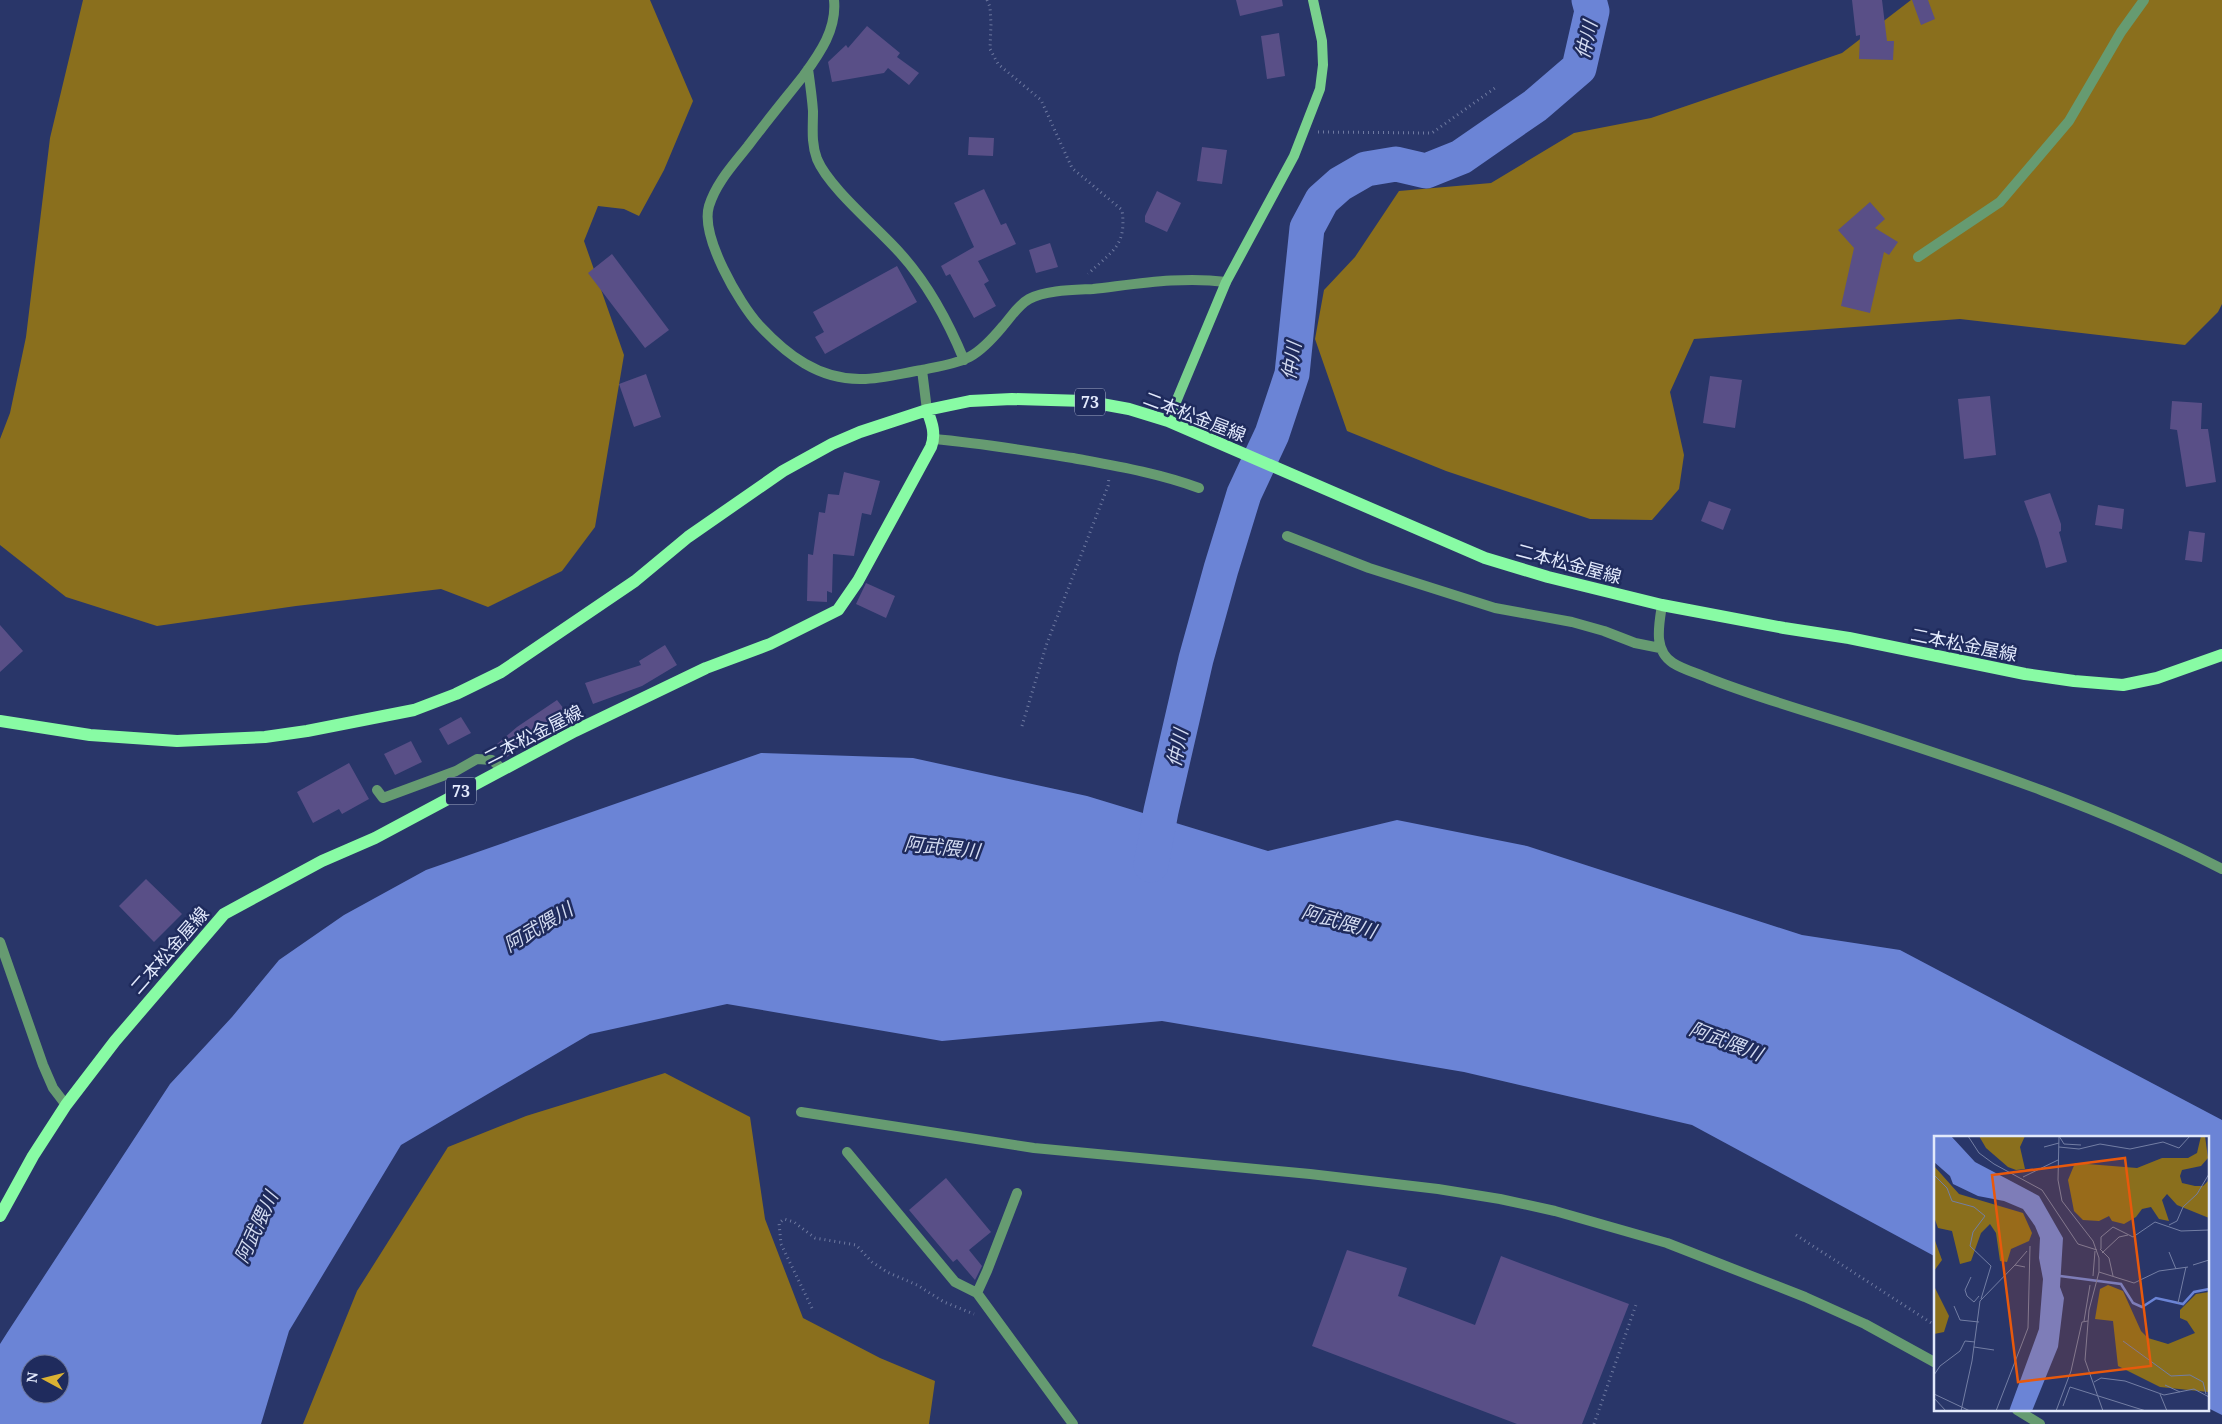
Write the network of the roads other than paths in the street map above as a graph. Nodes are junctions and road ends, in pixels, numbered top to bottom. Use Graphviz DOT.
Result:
graph roads {
  1 [pos="834,0"];
  2 [pos="1313,0"];
  3 [pos="2144,0"];
  4 [pos="808,69"];
  5 [pos="1918,257"];
  6 [pos="1226,282"];
  7 [pos="964,360"];
  8 [pos="922,370"];
  9 [pos="927,410"];
  10 [pos="1168,421"];
  11 [pos="934,439"];
  12 [pos="1199,488"];
  13 [pos="1288,536"];
  14 [pos="1662,605"];
  15 [pos="1660,648"];
  16 [pos="2222,655"];
  17 [pos="0,721"];
  18 [pos="502,769"];
  19 [pos="377,790"];
  20 [pos="2222,869"];
  21 [pos="0,942"];
  22 [pos="66,1106"];
  23 [pos="802,1112"];
  24 [pos="847,1152"];
  25 [pos="1017,1193"];
  26 [pos="0,1216"];
  27 [pos="977,1292"];
  28 [pos="1934,1362"];
  29 [pos="2020,1412"];
  30 [pos="1073,1424"];
  31 [pos="2040,1424"];
  1 -- 4 [label="street"];
  2 -- 6 [label="street"];
  3 -- 5 [label="street"];
  4 -- 7 [label="street"];
  4 -- 8 [label="street"];
  6 -- 7 [label="street"];
  6 -- 10 [label="street"];
  7 -- 8 [label="street"];
  8 -- 9 [label="street"];
  9 -- 10 [label="main road, 二本松金屋線 / 73"];
  9 -- 11 [label="main road"];
  9 -- 17 [label="main road, 二本松金屋線 / 73"];
  10 -- 14 [label="main road, 二本松金屋線 / 73"];
  11 -- 12 [label="street"];
  11 -- 18 [label="main road, 二本松金屋線 / 73"];
  13 -- 15 [label="street"];
  14 -- 15 [label="street"];
  14 -- 16 [label="main road, 二本松金屋線 / 73"];
  15 -- 20 [label="street"];
  18 -- 19 [label="street"];
  18 -- 22 [label="main road, 二本松金屋線 / 73"];
  21 -- 22 [label="street"];
  22 -- 26 [label="main road, 二本松金屋線 / 73"];
  23 -- 28 [label="street"];
  24 -- 27 [label="street"];
  25 -- 27 [label="street"];
  27 -- 30 [label="street"];
  29 -- 31 [label="street"];
}
